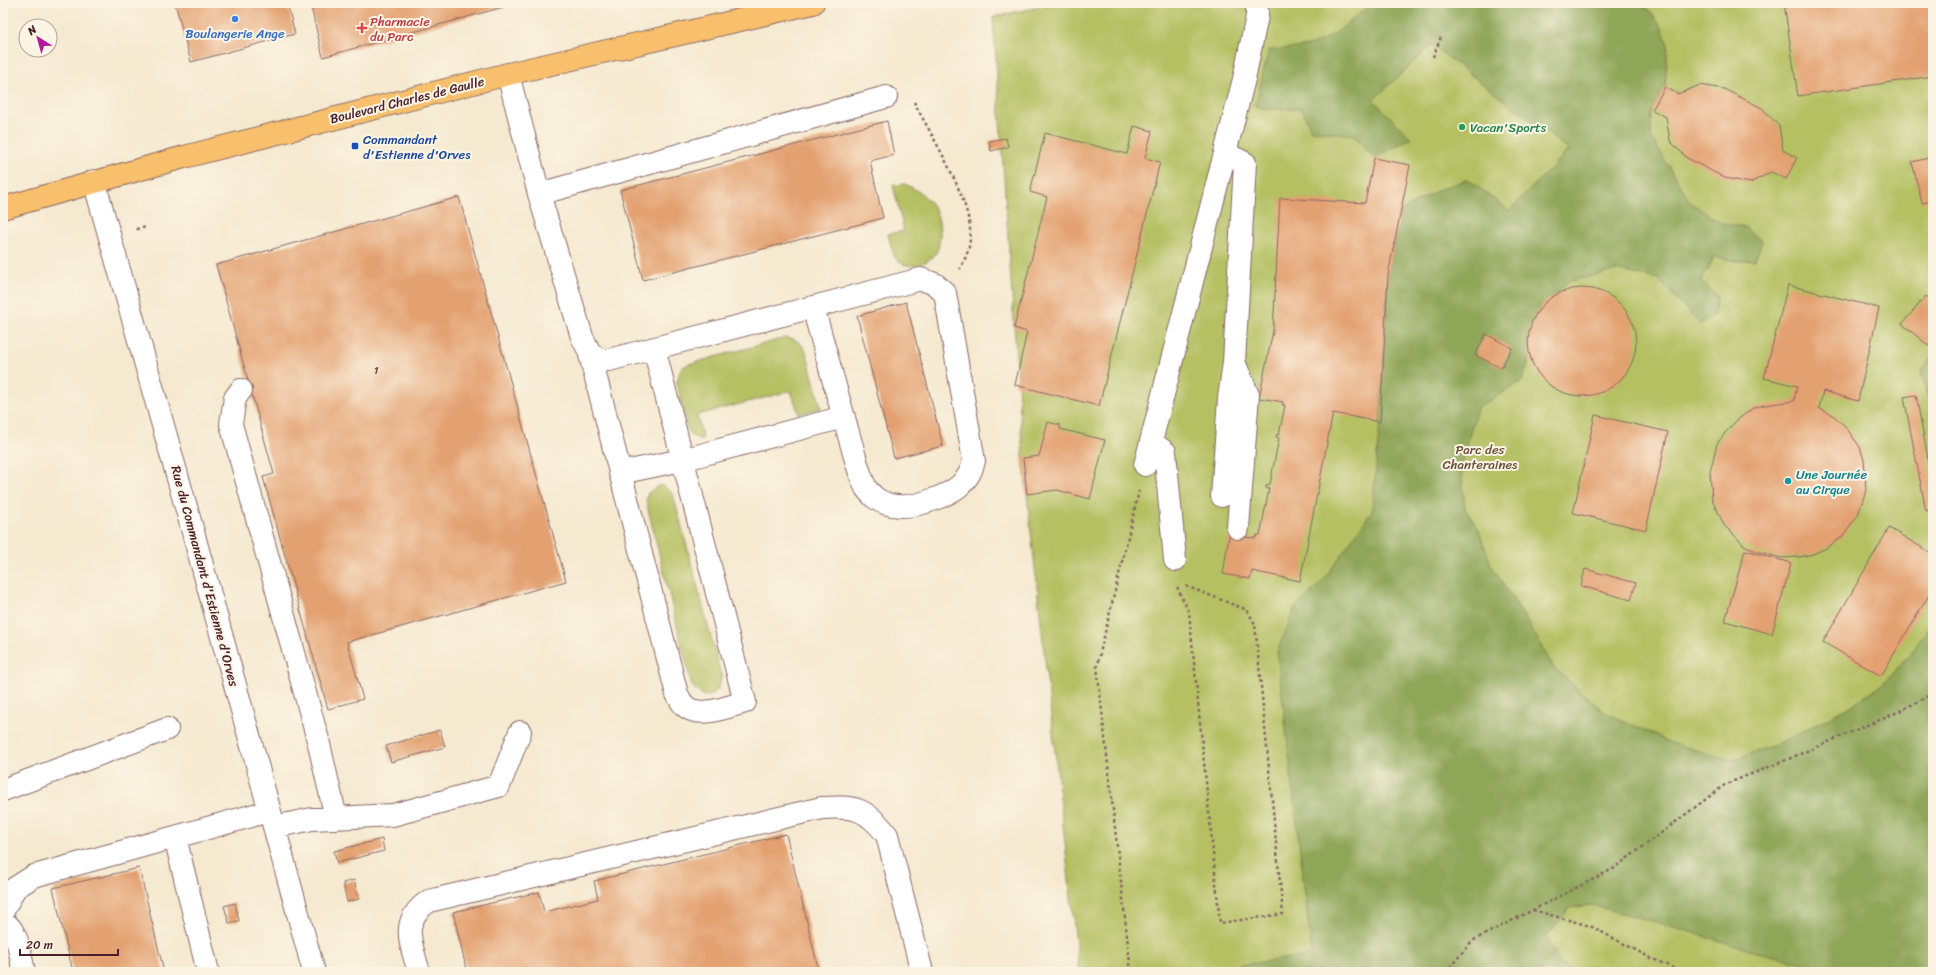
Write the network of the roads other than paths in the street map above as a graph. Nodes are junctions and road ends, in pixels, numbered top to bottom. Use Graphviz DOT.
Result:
graph roads {
  1 [pos="813,3"];
  2 [pos="1257,3"];
  3 [pos="508,74"];
  4 [pos="886,98"];
  5 [pos="1225,153"];
  6 [pos="94,181"];
  7 [pos="539,194"];
  8 [pos="3,208"];
  9 [pos="814,307"];
  10 [pos="654,348"];
  11 [pos="589,351"];
  12 [pos="1234,362"];
  13 [pos="241,390"];
  14 [pos="844,417"];
  15 [pos="1151,442"];
  16 [pos="682,460"];
  17 [pos="1145,465"];
  18 [pos="620,473"];
  19 [pos="1222,496"];
  20 [pos="1238,528"];
  21 [pos="1175,560"];
  22 [pos="167,729"];
  23 [pos="520,732"];
  24 [pos="3,790"];
  25 [pos="336,818"];
  26 [pos="271,819"];
  27 [pos="175,837"];
  28 [pos="3,911"];
  29 [pos="3,921"];
  30 [pos="24,972"];
  31 [pos="208,972"];
  32 [pos="314,972"];
  33 [pos="419,972"];
  34 [pos="922,972"];
  1 -- 3 [label="main road, Boulevard Charles de Gaulle"];
  2 -- 5 [label="street"];
  3 -- 6 [label="main road, Boulevard Charles de Gaulle"];
  3 -- 7 [label="street"];
  4 -- 7 [label="street"];
  5 -- 12 [label="street"];
  5 -- 15 [label="street"];
  6 -- 8 [label="main road, Boulevard Charles de Gaulle"];
  6 -- 26 [label="street, Rue du Commandant d'Estienne d'Orves"];
  7 -- 11 [label="street"];
  9 -- 10 [label="street"];
  9 -- 14 [label="street"];
  9 -- 14 [label="street"];
  10 -- 11 [label="street"];
  10 -- 16 [label="street"];
  11 -- 18 [label="street"];
  12 -- 19 [label="street"];
  12 -- 20 [label="street"];
  13 -- 25 [label="street"];
  14 -- 16 [label="street"];
  15 -- 17 [label="street"];
  15 -- 21 [label="street"];
  16 -- 18 [label="street"];
  16 -- 18 [label="street"];
  22 -- 24 [label="street"];
  23 -- 25 [label="street"];
  25 -- 26 [label="street"];
  26 -- 27 [label="street"];
  26 -- 32 [label="street, Rue du Commandant d'Estienne d'Orves"];
  27 -- 28 [label="street"];
  27 -- 31 [label="street"];
  29 -- 30 [label="street"];
  33 -- 34 [label="street"];
}
